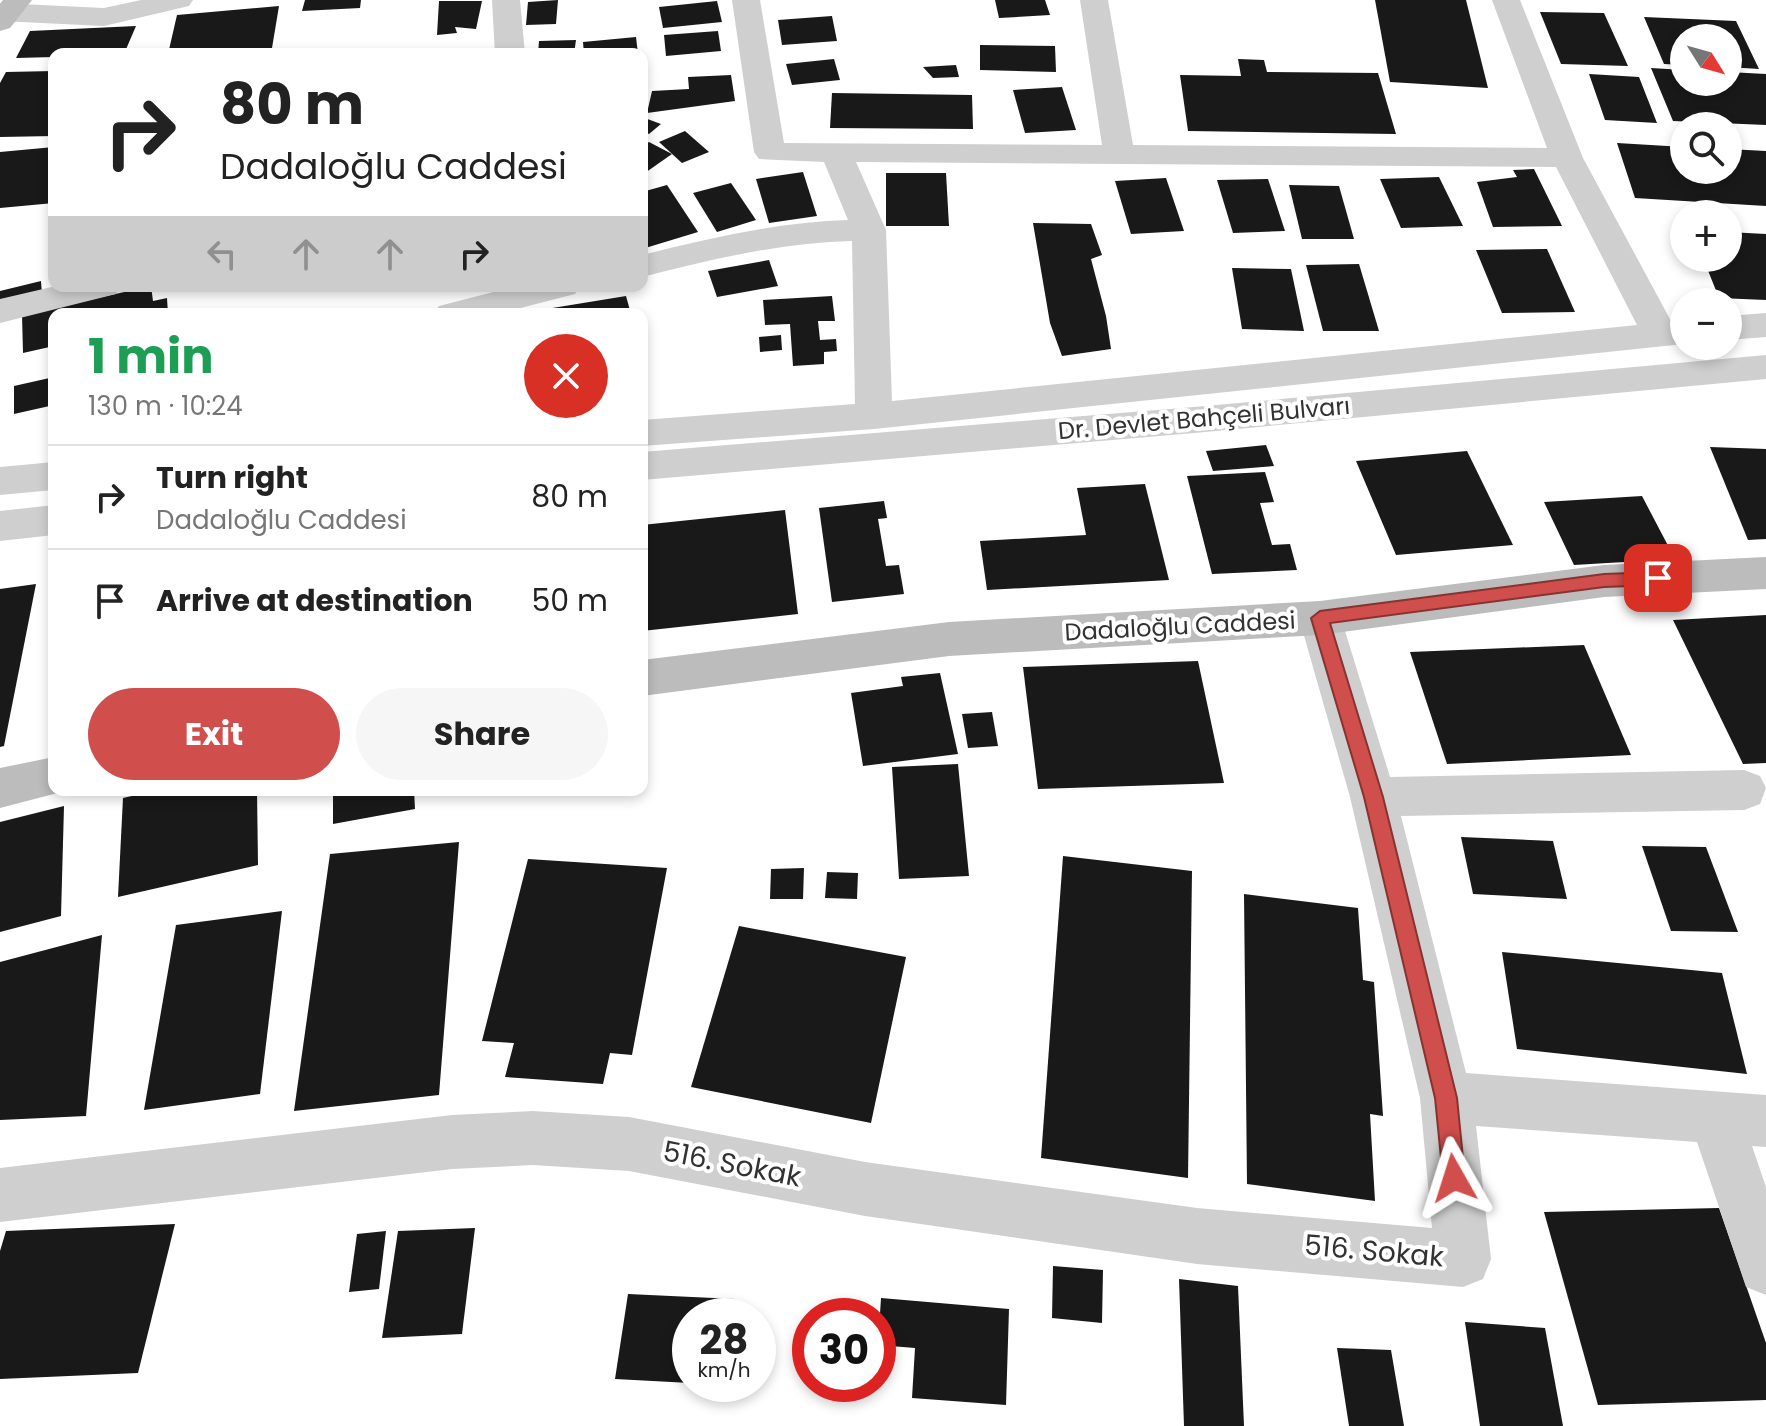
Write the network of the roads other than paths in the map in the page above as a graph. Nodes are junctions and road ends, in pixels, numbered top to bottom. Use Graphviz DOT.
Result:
graph roads {
  1 [pos="179,0"];
  2 [pos="506,0"];
  3 [pos="746,0"];
  4 [pos="1094,0"];
  5 [pos="1506,0"];
  6 [pos="6,12"];
  7 [pos="510,48"];
  8 [pos="836,152"];
  9 [pos="1119,153"];
  10 [pos="1567,158"];
  11 [pos="869,230"];
  12 [pos="648,265"];
  13 [pos="79,292"];
  14 [pos="539,292"];
  15 [pos="475,308"];
  16 [pos="0,311"];
  17 [pos="1766,325"];
  18 [pos="1742,327"];
  19 [pos="1670,330"];
  20 [pos="1670,332"];
  21 [pos="1766,367"];
  22 [pos="874,416"];
  23 [pos="648,433"];
  24 [pos="648,466"];
  25 [pos="48,521"];
  26 [pos="0,526"];
  27 [pos="1766,573"];
  28 [pos="1320,618"];
  29 [pos="648,677"];
  30 [pos="48,777"];
  31 [pos="0,788"];
  32 [pos="1744,790"];
  33 [pos="1373,797"];
  34 [pos="1446,1098"];
  35 [pos="1714,1115"];
  36 [pos="1766,1121"];
  37 [pos="0,1195"];
  38 [pos="1766,1267"];
  1 -- 6 [label="street"];
  2 -- 7 [label="street"];
  3 -- 8 [label="street"];
  4 -- 9 [label="street"];
  5 -- 10 [label="street"];
  8 -- 9 [label="street"];
  8 -- 11 [label="street"];
  9 -- 10 [label="street"];
  10 -- 19 [label="street"];
  11 -- 12 [label="street"];
  11 -- 22 [label="street"];
  13 -- 16 [label="street"];
  14 -- 15 [label="street"];
  17 -- 18 [label="street"];
  20 -- 22 [label="street, Dr. Devlet Bahçeli Bulvarı"];
  21 -- 24 [label="street, Dr. Devlet Bahçeli Bulvarı"];
  22 -- 23 [label="street, Dr. Devlet Bahçeli Bulvarı"];
  25 -- 26 [label="street"];
  27 -- 28 [label="street, Dadaloğlu Caddesi"];
  28 -- 29 [label="street, Dadaloğlu Caddesi"];
  28 -- 33 [label="street"];
  30 -- 31 [label="street"];
  32 -- 33 [label="street"];
  33 -- 34 [label="street"];
  34 -- 35 [label="street"];
  34 -- 37 [label="street, 516. Sokak"];
  35 -- 36 [label="street"];
  35 -- 38 [label="street"];
}
